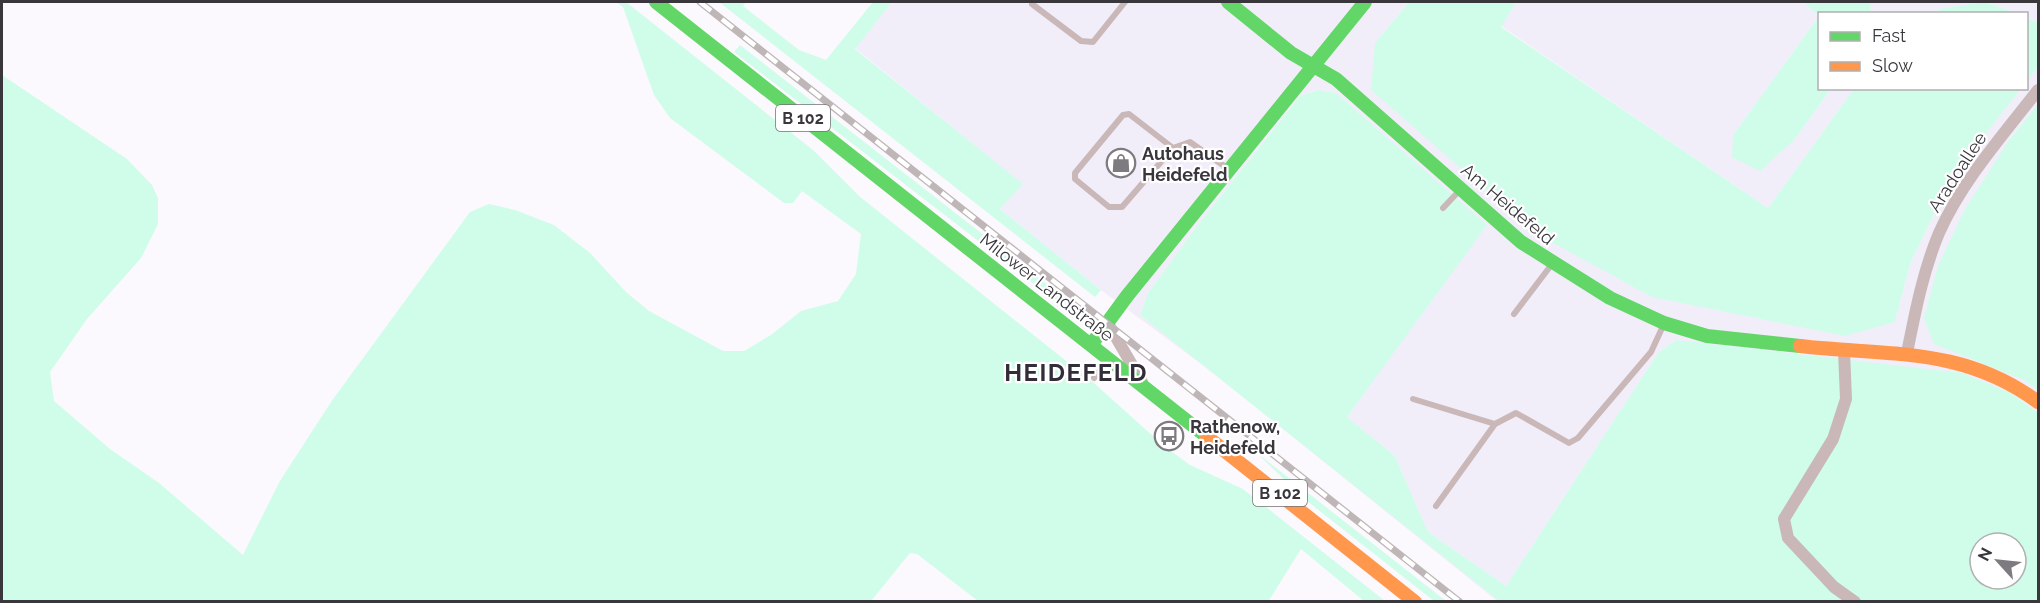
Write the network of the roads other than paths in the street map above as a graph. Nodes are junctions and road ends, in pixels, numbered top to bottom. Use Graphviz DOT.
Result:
graph roads {
  1 [pos="656,2"];
  2 [pos="1125,2"];
  3 [pos="1228,2"];
  4 [pos="1365,2"];
  5 [pos="1032,4"];
  6 [pos="1312,68"];
  7 [pos="2038,90"];
  8 [pos="1173,148"];
  9 [pos="1229,169"];
  10 [pos="1461,189"];
  11 [pos="1443,208"];
  12 [pos="1552,264"];
  13 [pos="1514,314"];
  14 [pos="1107,322"];
  15 [pos="1665,323"];
  16 [pos="1091,345"];
  17 [pos="1845,351"];
  18 [pos="1907,353"];
  19 [pos="1110,359"];
  20 [pos="1094,378"];
  21 [pos="1144,386"];
  22 [pos="1413,399"];
  23 [pos="2038,402"];
  24 [pos="1495,424"];
  25 [pos="1436,506"];
  26 [pos="1415,602"];
  27 [pos="1855,602"];
  1 -- 16 [label="street, Milower Landstraße / B 102"];
  2 -- 5 [label="lane"];
  3 -- 6 [label="street, Am Heidefeld"];
  4 -- 6 [label="street"];
  6 -- 9 [label="street"];
  6 -- 10 [label="street, Am Heidefeld"];
  7 -- 18 [label="street, Aradoallee"];
  8 -- 8 [label="lane"];
  8 -- 9 [label="lane"];
  9 -- 14 [label="street"];
  10 -- 11 [label="lane"];
  10 -- 12 [label="street, Am Heidefeld"];
  12 -- 13 [label="lane"];
  12 -- 15 [label="street, Am Heidefeld"];
  14 -- 16 [label="street"];
  14 -- 21 [label="street"];
  15 -- 17 [label="street, Am Heidefeld"];
  15 -- 24 [label="lane"];
  16 -- 19 [label="street, Milower Landstraße / B 102"];
  17 -- 18 [label="street, Am Heidefeld"];
  17 -- 27 [label="street"];
  18 -- 23 [label="street, Am Heidefeld"];
  19 -- 20 [label="lane"];
  19 -- 21 [label="street, Milower Landstraße / B 102"];
  21 -- 26 [label="street, Milower Landstraße / B 102"];
  22 -- 24 [label="lane"];
  24 -- 25 [label="lane"];
}
